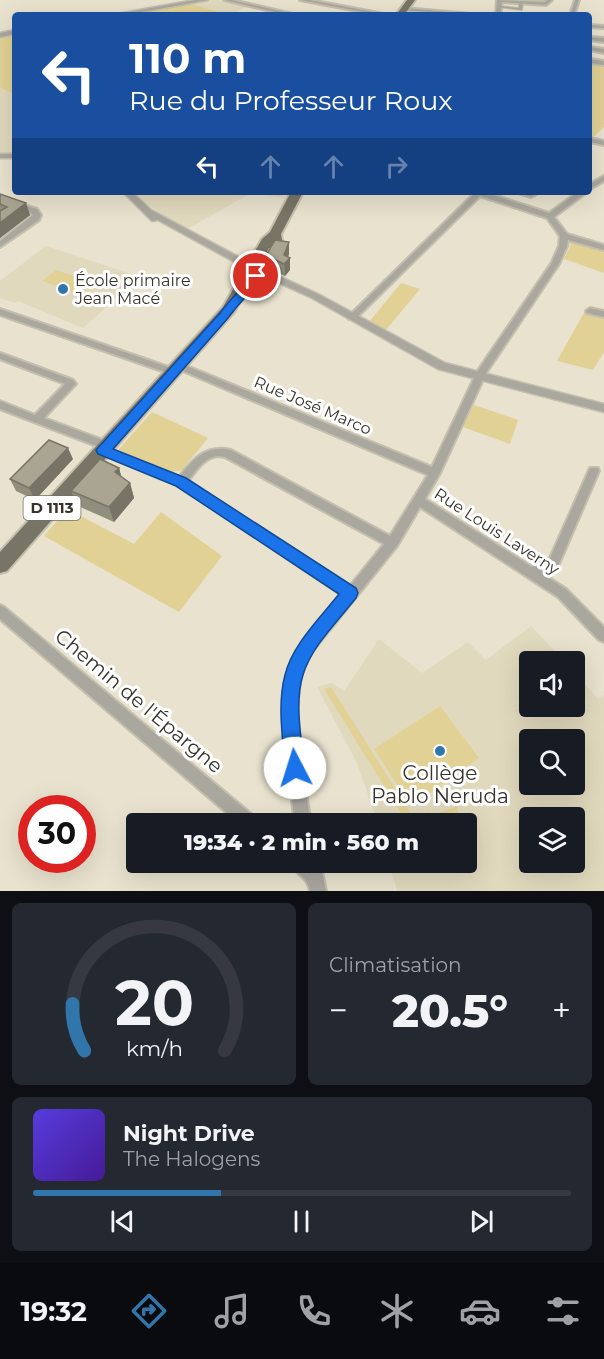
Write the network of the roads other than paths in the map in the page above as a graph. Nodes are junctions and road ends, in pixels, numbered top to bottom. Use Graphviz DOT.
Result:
graph roads {
  1 [pos="198,0"];
  2 [pos="206,0"];
  3 [pos="226,0"];
  4 [pos="302,0"];
  5 [pos="411,0"];
  6 [pos="500,0"];
  7 [pos="550,0"];
  8 [pos="521,2"];
  9 [pos="166,7"];
  10 [pos="499,7"];
  11 [pos="134,12"];
  12 [pos="280,12"];
  13 [pos="370,12"];
  14 [pos="402,12"];
  15 [pos="498,12"];
  16 [pos="130,195"];
  17 [pos="295,195"];
  18 [pos="477,195"];
  19 [pos="489,195"];
  20 [pos="579,195"];
  21 [pos="0,200"];
  22 [pos="550,216"];
  23 [pos="564,236"];
  24 [pos="0,245"];
  25 [pos="604,248"];
  26 [pos="254,271"];
  27 [pos="590,311"];
  28 [pos="0,312"];
  29 [pos="604,314"];
  30 [pos="352,317"];
  31 [pos="0,356"];
  32 [pos="177,369"];
  33 [pos="480,376"];
  34 [pos="0,405"];
  35 [pos="604,408"];
  36 [pos="37,419"];
  37 [pos="105,448"];
  38 [pos="594,471"];
  39 [pos="435,472"];
  40 [pos="181,482"];
  41 [pos="419,501"];
  42 [pos="393,542"];
  43 [pos="0,565"];
  44 [pos="533,573"];
  45 [pos="350,593"];
  46 [pos="0,611"];
  47 [pos="604,636"];
  48 [pos="239,813"];
  49 [pos="302,813"];
  1 -- 9 [label="street"];
  2 -- 9 [label="street"];
  3 -- 12 [label="street"];
  4 -- 13 [label="street"];
  5 -- 14 [label="main road"];
  6 -- 8 [label="street"];
  6 -- 10 [label="street"];
  7 -- 8 [label="street"];
  8 -- 10 [label="street"];
  9 -- 11 [label="street"];
  10 -- 15 [label="street"];
  16 -- 26 [label="street"];
  17 -- 26 [label="main road, D 1113"];
  18 -- 30 [label="street"];
  19 -- 22 [label="street"];
  20 -- 22 [label="street"];
  21 -- 24 [label="street"];
  22 -- 23 [label="street"];
  23 -- 25 [label="street"];
  23 -- 33 [label="street, Rue Louis Laverny"];
  26 -- 30 [label="street"];
  26 -- 32 [label="main road, D 1113"];
  27 -- 29 [label="street"];
  28 -- 32 [label="street, Rue José Marco"];
  30 -- 33 [label="street"];
  31 -- 36 [label="street"];
  32 -- 37 [label="main road, D 1113"];
  32 -- 39 [label="street, Rue José Marco"];
  33 -- 35 [label="street"];
  33 -- 39 [label="street, Rue Louis Laverny"];
  34 -- 36 [label="street"];
  36 -- 37 [label="street"];
  37 -- 40 [label="street"];
  37 -- 43 [label="main road, D 1113"];
  38 -- 44 [label="street"];
  39 -- 41 [label="street, Rue Louis Laverny"];
  40 -- 42 [label="street"];
  40 -- 45 [label="street"];
  41 -- 42 [label="street"];
  41 -- 44 [label="street, Rue Louis Laverny"];
  42 -- 45 [label="street"];
  44 -- 47 [label="street, Rue Louis Laverny"];
  45 -- 49 [label="street"];
  46 -- 48 [label="street, Chemin de l'Épargne"];
}
